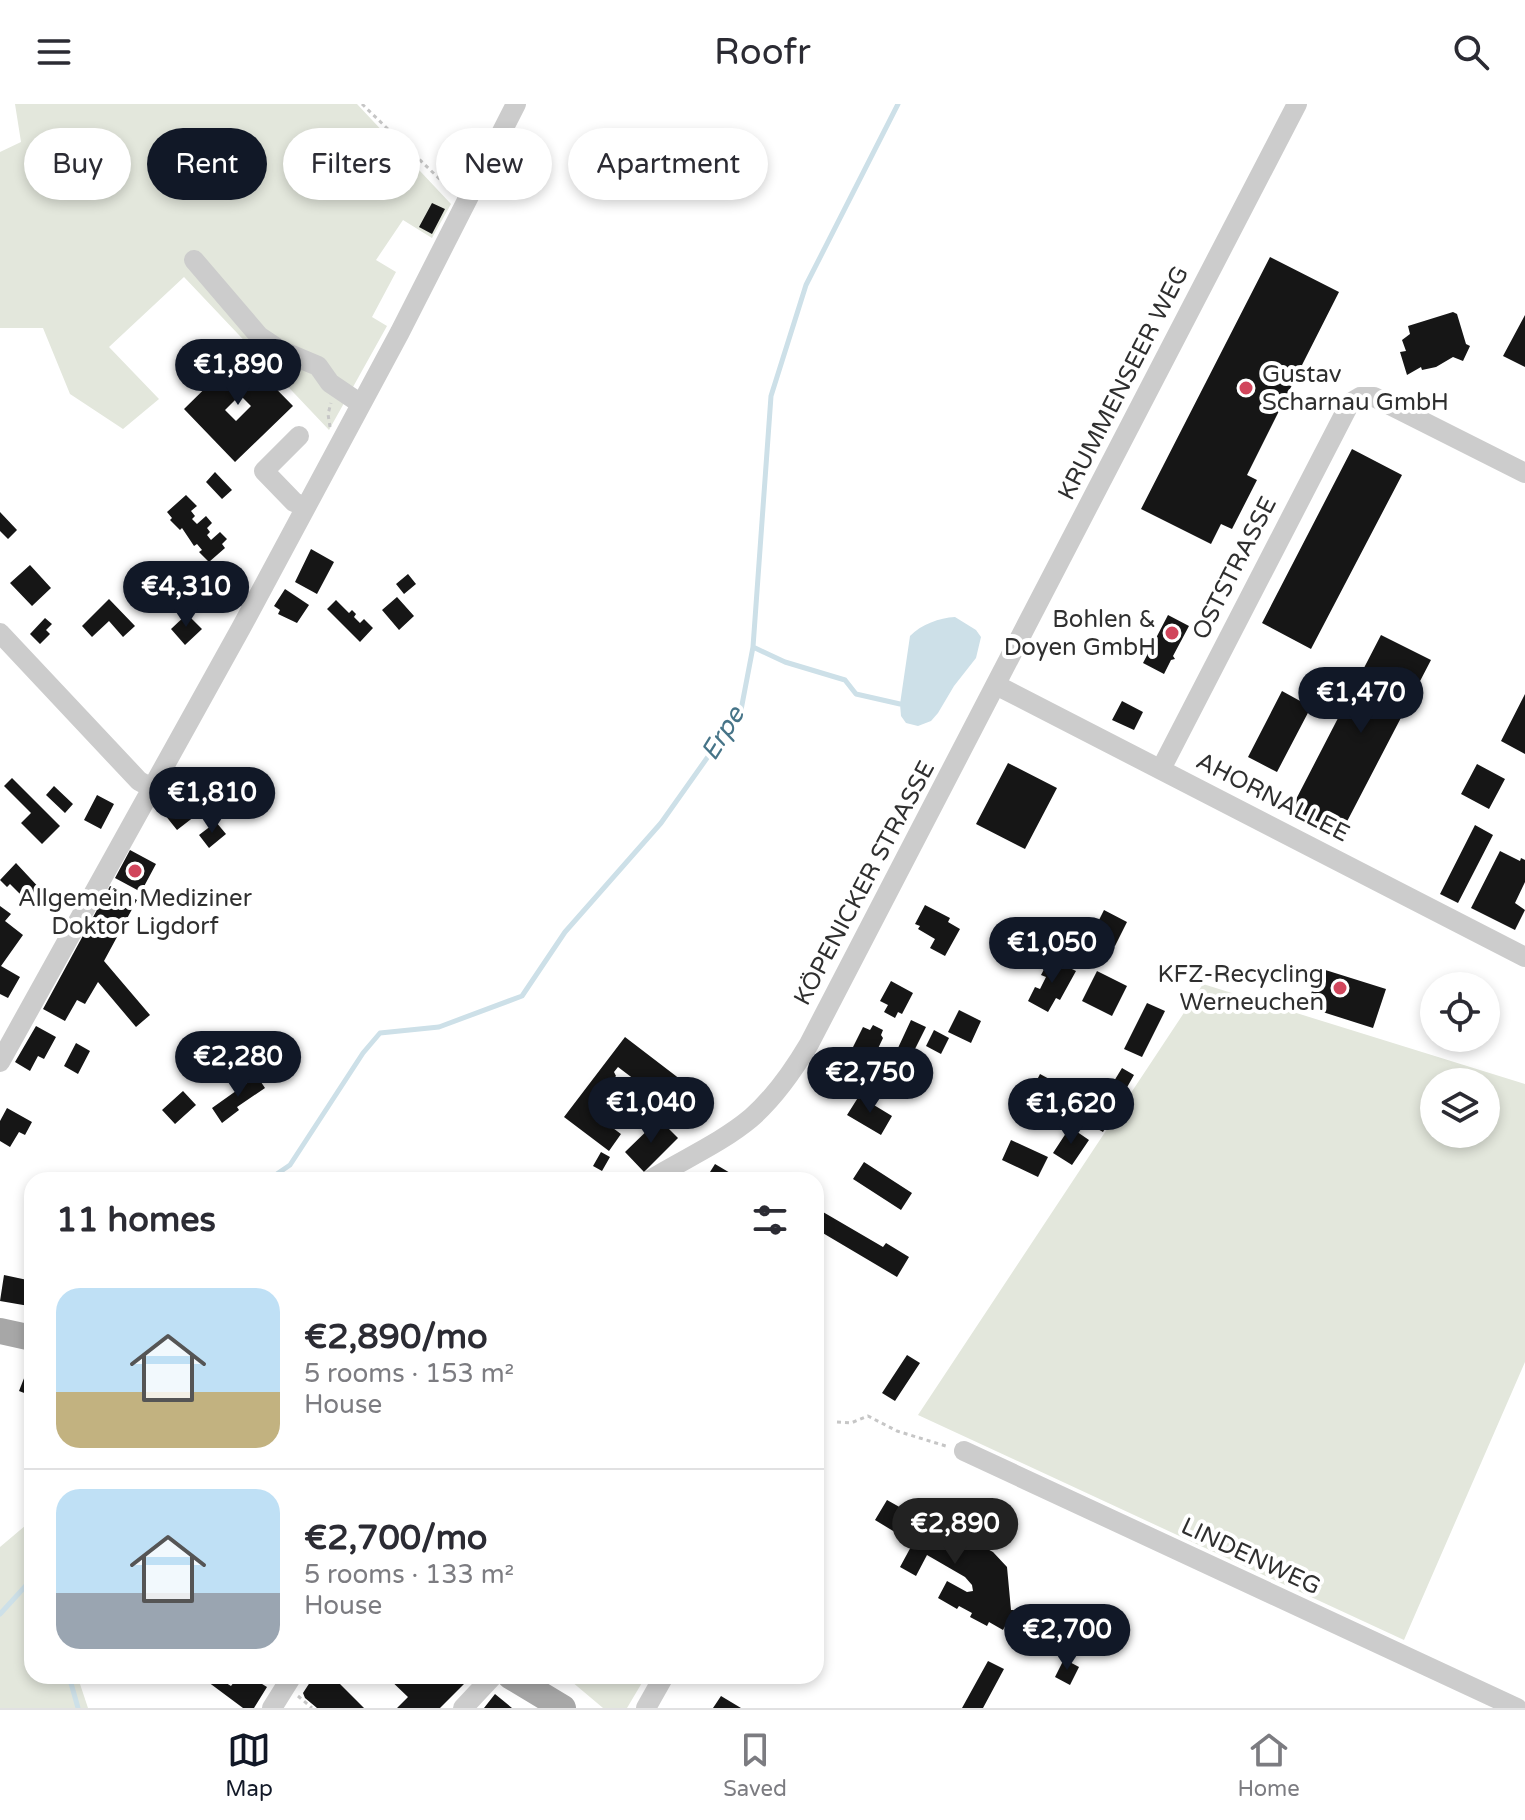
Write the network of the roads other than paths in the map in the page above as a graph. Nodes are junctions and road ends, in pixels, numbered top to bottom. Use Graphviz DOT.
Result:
graph roads {
  1 [pos="516,104"];
  2 [pos="1297,104"];
  3 [pos="194,260"];
  4 [pos="361,404"];
  5 [pos="299,436"];
  6 [pos="1525,473"];
  7 [pos="305,507"];
  8 [pos="0,633"];
  9 [pos="996,685"];
  10 [pos="1161,769"];
  11 [pos="152,788"];
  12 [pos="1525,957"];
  13 [pos="0,1062"];
  14 [pos="663,1172"];
  15 [pos="0,1331"];
  16 [pos="24,1336"];
  17 [pos="964,1451"];
  18 [pos="287,1684"];
  19 [pos="486,1684"];
  20 [pos="523,1684"];
  21 [pos="660,1684"];
  22 [pos="272,1708"];
  23 [pos="463,1708"];
  24 [pos="563,1708"];
  25 [pos="646,1708"];
  26 [pos="1517,1708"];
  1 -- 4 [label="street"];
  2 -- 9 [label="street, KRUMMENSEER WEG"];
  3 -- 4 [label="street"];
  4 -- 7 [label="street"];
  5 -- 7 [label="street"];
  6 -- 10 [label="street, OSTSTRASSE"];
  7 -- 11 [label="street"];
  8 -- 11 [label="street"];
  9 -- 10 [label="street, AHORNALLEE"];
  9 -- 14 [label="street, KÖPENICKER STRASSE"];
  10 -- 12 [label="street, AHORNALLEE"];
  11 -- 13 [label="street"];
  15 -- 16 [label="main road"];
  17 -- 26 [label="street, LINDENWEG"];
  18 -- 22 [label="street"];
  19 -- 23 [label="street"];
  20 -- 24 [label="main road"];
  21 -- 25 [label="street"];
}
